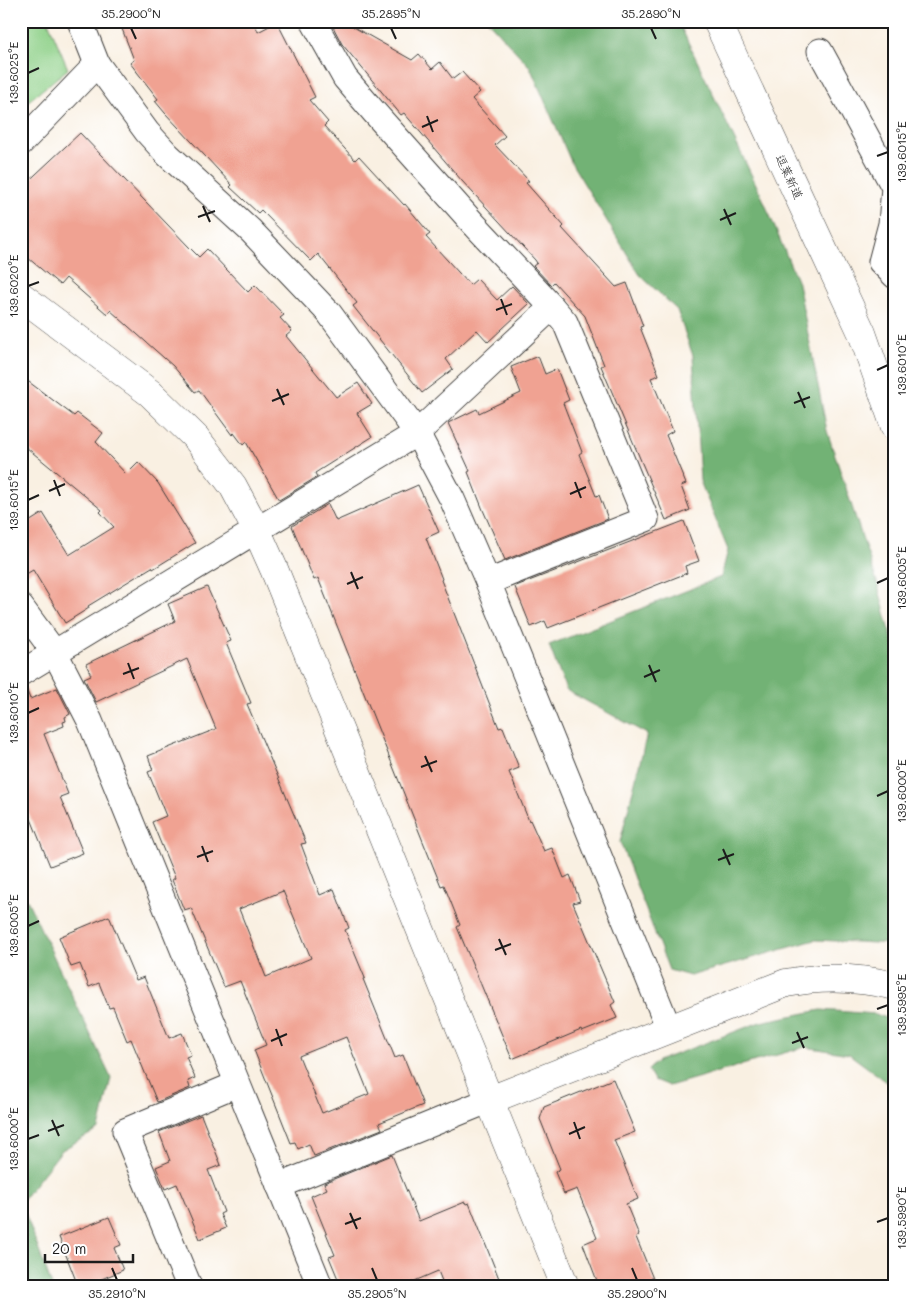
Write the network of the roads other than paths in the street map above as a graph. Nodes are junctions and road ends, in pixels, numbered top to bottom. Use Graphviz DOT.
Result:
graph roads {
  1 [pos="80,21"];
  2 [pos="313,21"];
  3 [pos="717,21"];
  4 [pos="820,51"];
  5 [pos="97,64"];
  6 [pos="21,143"];
  7 [pos="895,276"];
  8 [pos="21,296"];
  9 [pos="552,307"];
  10 [pos="862,333"];
  11 [pos="895,389"];
  12 [pos="895,427"];
  13 [pos="417,432"];
  14 [pos="257,530"];
  15 [pos="488,582"];
  16 [pos="21,607"];
  17 [pos="55,653"];
  18 [pos="21,673"];
  19 [pos="895,986"];
  20 [pos="669,1029"];
  21 [pos="237,1084"];
  22 [pos="490,1100"];
  23 [pos="279,1186"];
  24 [pos="189,1286"];
  25 [pos="320,1286"];
  26 [pos="565,1286"];
  1 -- 5 [label="street"];
  2 -- 9 [label="street"];
  3 -- 10 [label="street, 逗葉新道"];
  4 -- 7 [label="street"];
  5 -- 6 [label="street"];
  5 -- 13 [label="street"];
  8 -- 14 [label="street"];
  9 -- 13 [label="street"];
  9 -- 15 [label="street"];
  10 -- 11 [label="street, 逗葉新道"];
  10 -- 12 [label="street, 逗葉新道"];
  13 -- 14 [label="street"];
  13 -- 15 [label="street"];
  14 -- 17 [label="street"];
  14 -- 22 [label="street"];
  15 -- 20 [label="street"];
  16 -- 17 [label="street"];
  17 -- 18 [label="street"];
  17 -- 21 [label="street"];
  19 -- 20 [label="street"];
  20 -- 22 [label="street"];
  21 -- 23 [label="street"];
  21 -- 24 [label="street"];
  22 -- 23 [label="street"];
  22 -- 26 [label="street"];
  23 -- 25 [label="street"];
}
